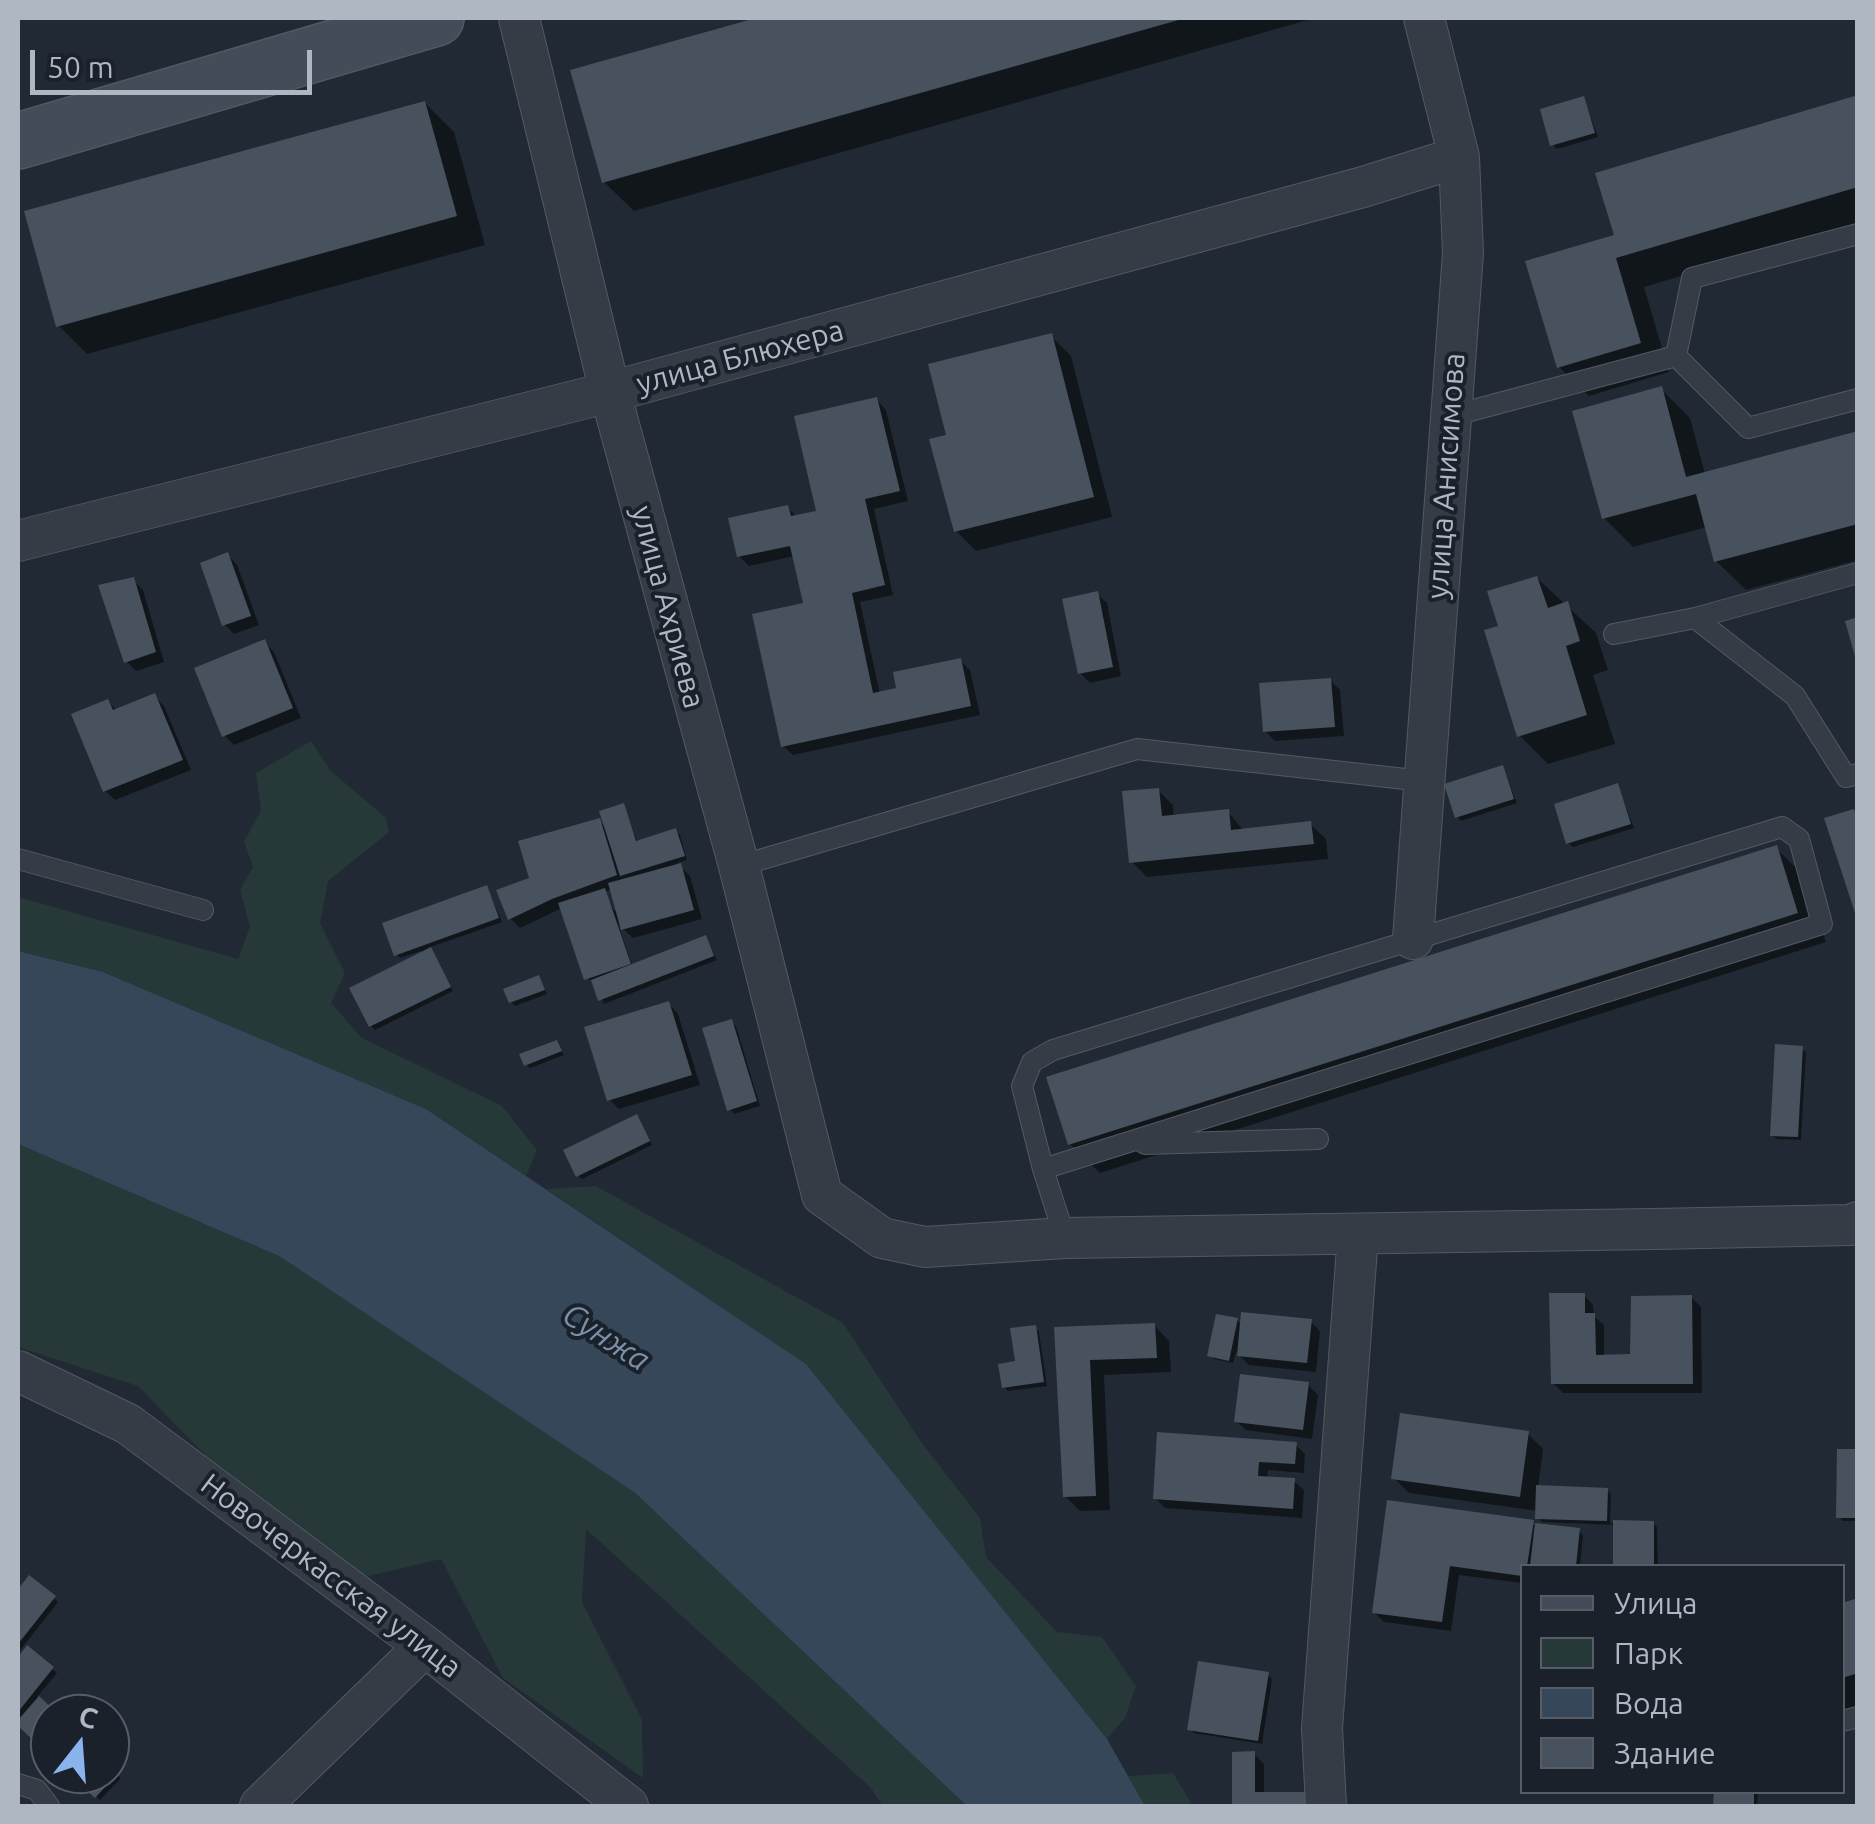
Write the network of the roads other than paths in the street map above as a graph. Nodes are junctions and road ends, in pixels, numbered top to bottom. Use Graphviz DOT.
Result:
graph roads {
  1 [pos="436,18"];
  2 [pos="519,18"];
  3 [pos="1424,18"];
  4 [pos="18,141"];
  5 [pos="1459,157"];
  6 [pos="1858,234"];
  7 [pos="1676,356"];
  8 [pos="610,392"];
  9 [pos="1858,399"];
  10 [pos="1451,416"];
  11 [pos="18,541"];
  12 [pos="1858,572"];
  13 [pos="1695,618"];
  14 [pos="1614,634"];
  15 [pos="1858,774"];
  16 [pos="1423,780"];
  17 [pos="18,859"];
  18 [pos="738,866"];
  19 [pos="203,910"];
  20 [pos="1413,939"];
  21 [pos="1318,1139"];
  22 [pos="1120,1145"];
  23 [pos="1043,1169"];
  24 [pos="1858,1222"];
  25 [pos="1358,1234"];
  26 [pos="1065,1238"];
  27 [pos="18,1371"];
  28 [pos="425,1646"];
  29 [pos="18,1784"];
  30 [pos="49,1806"];
  31 [pos="260,1806"];
  32 [pos="628,1806"];
  33 [pos="1326,1806"];
  1 -- 4 [label="street"];
  2 -- 8 [label="street, улица Ахриева"];
  3 -- 5 [label="street, улица Анисимова"];
  5 -- 8 [label="street, улица Блюхера"];
  5 -- 10 [label="street, улица Анисимова"];
  6 -- 7 [label="lane"];
  7 -- 9 [label="lane"];
  7 -- 10 [label="lane"];
  8 -- 11 [label="street, улица Блюхера"];
  8 -- 18 [label="street, улица Ахриева"];
  10 -- 16 [label="street, улица Анисимова"];
  12 -- 13 [label="lane"];
  13 -- 14 [label="lane"];
  13 -- 15 [label="lane"];
  16 -- 18 [label="lane"];
  16 -- 20 [label="street, улица Анисимова"];
  17 -- 19 [label="lane"];
  18 -- 26 [label="street, улица Ахриева"];
  20 -- 22 [label="lane"];
  20 -- 23 [label="lane"];
  21 -- 22 [label="lane"];
  22 -- 23 [label="lane"];
  23 -- 26 [label="lane"];
  24 -- 25 [label="street"];
  25 -- 26 [label="street"];
  25 -- 33 [label="street"];
  27 -- 28 [label="street, Новочеркасская улица"];
  28 -- 31 [label="street"];
  28 -- 32 [label="street, Новочеркасская улица"];
  29 -- 30 [label="lane"];
}
